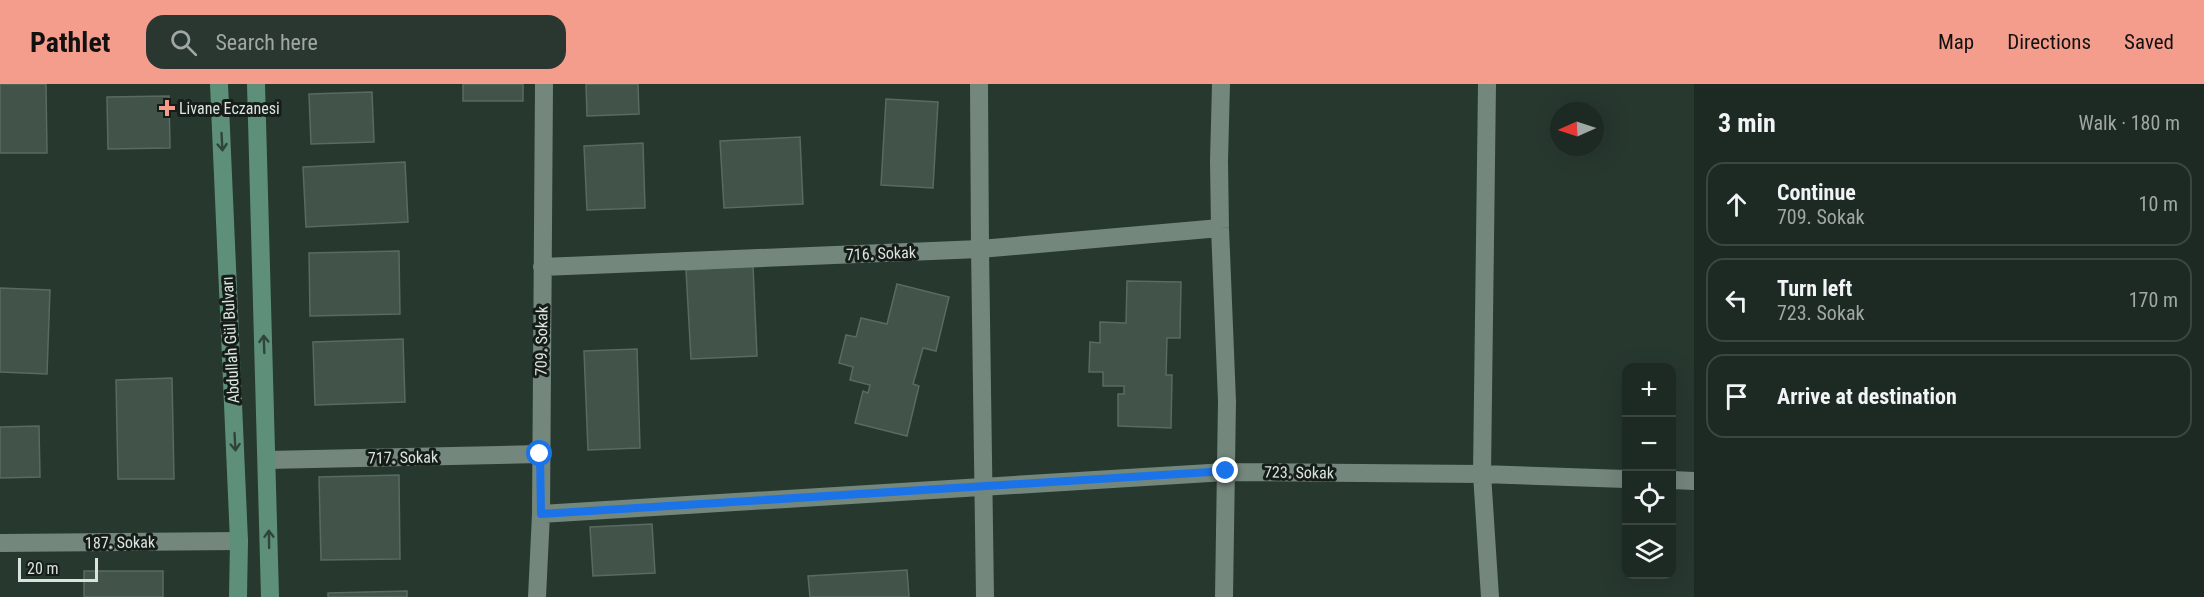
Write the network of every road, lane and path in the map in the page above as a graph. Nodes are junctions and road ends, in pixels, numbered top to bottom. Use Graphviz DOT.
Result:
graph roads {
  1 [pos="219,84"];
  2 [pos="256,84"];
  3 [pos="544,84"];
  4 [pos="980,84"];
  5 [pos="1221,84"];
  6 [pos="1487,84"];
  7 [pos="1220,228"];
  8 [pos="980,249"];
  9 [pos="542,267"];
  10 [pos="540,454"];
  11 [pos="267,460"];
  12 [pos="1226,471"];
  13 [pos="1482,474"];
  14 [pos="1622,479"];
  15 [pos="1676,480"];
  16 [pos="1694,481"];
  17 [pos="984,486"];
  18 [pos="541,514"];
  19 [pos="239,541"];
  20 [pos="0,543"];
  21 [pos="238,597"];
  22 [pos="270,597"];
  23 [pos="537,597"];
  24 [pos="986,597"];
  25 [pos="1224,597"];
  26 [pos="1490,597"];
  1 -- 19 [label="main road, Abdullah Gül Bulvarı, one-way"];
  11 -- 2 [label="main road, Abdullah Gül Bulvarı, one-way"];
  3 -- 9 [label="street, 709. Sokak"];
  4 -- 8 [label="street"];
  5 -- 7 [label="street"];
  6 -- 13 [label="street"];
  7 -- 8 [label="street, 716. Sokak"];
  7 -- 12 [label="street"];
  8 -- 9 [label="street, 716. Sokak"];
  8 -- 17 [label="street"];
  9 -- 10 [label="street, 709. Sokak"];
  10 -- 11 [label="street, 717. Sokak"];
  10 -- 18 [label="street, 709. Sokak"];
  22 -- 11 [label="main road, Abdullah Gül Bulvarı, one-way"];
  12 -- 13 [label="street, 723. Sokak"];
  12 -- 17 [label="street, 723. Sokak"];
  12 -- 25 [label="street"];
  13 -- 14 [label="street, 723. Sokak"];
  13 -- 26 [label="street"];
  15 -- 16 [label="street"];
  17 -- 18 [label="street, 723. Sokak"];
  17 -- 24 [label="street"];
  18 -- 23 [label="street, 709. Sokak"];
  19 -- 20 [label="street, 187. Sokak"];
  19 -- 21 [label="main road, Abdullah Gül Bulvarı"];
}
